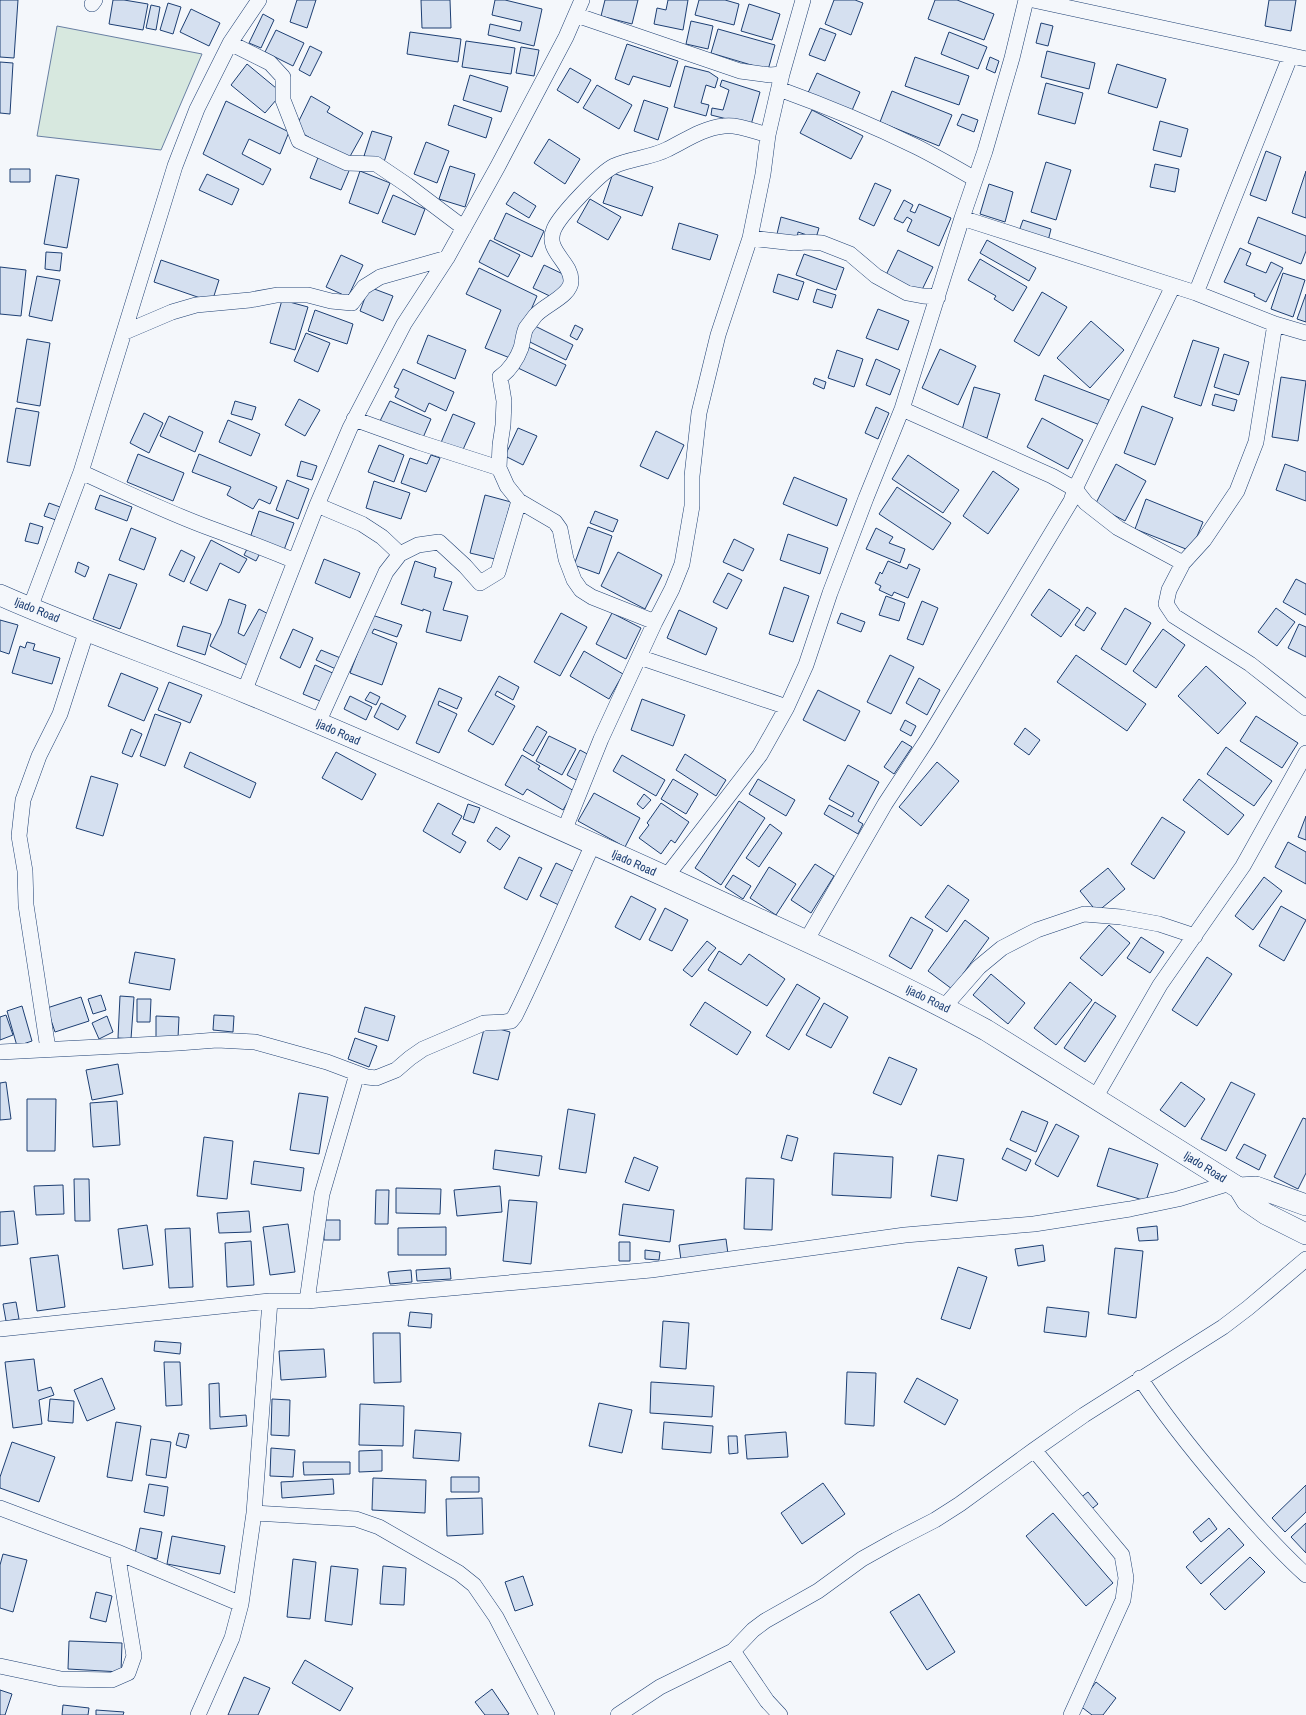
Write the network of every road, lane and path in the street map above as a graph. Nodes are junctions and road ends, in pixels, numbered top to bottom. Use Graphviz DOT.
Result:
graph roads {
  1 [pos="259,0"];
  2 [pos="582,0"];
  3 [pos="803,0"];
  4 [pos="1026,0"];
  5 [pos="1033,0"];
  6 [pos="576,15"];
  7 [pos="230,43"];
  8 [pos="1290,57"];
  9 [pos="1306,59"];
  10 [pos="782,74"];
  11 [pos="779,89"];
  12 [pos="768,135"];
  13 [pos="976,179"];
  14 [pos="962,218"];
  15 [pos="464,228"];
  16 [pos="750,238"];
  17 [pos="447,258"];
  18 [pos="1173,286"];
  19 [pos="1196,294"];
  20 [pos="938,297"];
  21 [pos="1275,324"];
  22 [pos="125,332"];
  23 [pos="1306,333"];
  24 [pos="902,409"];
  25 [pos="354,419"];
  26 [pos="498,468"];
  27 [pos="81,472"];
  28 [pos="1075,489"];
  29 [pos="519,501"];
  30 [pos="317,505"];
  31 [pos="400,554"];
  32 [pos="295,561"];
  33 [pos="1183,563"];
  34 [pos="0,595"];
  35 [pos="30,608"];
  36 [pos="655,622"];
  37 [pos="87,630"];
  38 [pos="638,657"];
  39 [pos="244,692"];
  40 [pos="787,707"];
  41 [pos="1306,708"];
  42 [pos="318,723"];
  43 [pos="1306,753"];
  44 [pos="564,831"];
  45 [pos="593,844"];
  46 [pos="666,877"];
  47 [pos="1195,936"];
  48 [pos="806,940"];
  49 [pos="944,1007"];
  50 [pos="48,1049"];
  51 [pos="0,1052"];
  52 [pos="357,1074"];
  53 [pos="1095,1098"];
  54 [pos="1235,1186"];
  55 [pos="1306,1206"];
  56 [pos="1306,1234"];
  57 [pos="1306,1258"];
  58 [pos="270,1301"];
  59 [pos="307,1301"];
  60 [pos="0,1329"];
  61 [pos="1140,1378"];
  62 [pos="1034,1450"];
  63 [pos="0,1508"];
  64 [pos="254,1513"];
  65 [pos="117,1552"];
  66 [pos="1306,1575"];
  67 [pos="241,1604"];
  68 [pos="732,1650"];
  69 [pos="0,1666"];
  70 [pos="198,1715"];
  71 [pos="547,1715"];
  72 [pos="618,1715"];
  73 [pos="780,1715"];
  74 [pos="1071,1715"];
  1 -- 7 [label="street"];
  2 -- 6 [label="street"];
  3 -- 10 [label="street"];
  4 -- 13 [label="street"];
  5 -- 8 [label="street"];
  6 -- 10 [label="street"];
  6 -- 15 [label="street"];
  7 -- 15 [label="street"];
  7 -- 22 [label="street"];
  8 -- 9 [label="street"];
  8 -- 19 [label="street"];
  10 -- 11 [label="street"];
  11 -- 12 [label="street"];
  11 -- 13 [label="street"];
  12 -- 16 [label="street"];
  12 -- 26 [label="street"];
  13 -- 14 [label="street"];
  14 -- 18 [label="street"];
  14 -- 20 [label="street"];
  15 -- 17 [label="street"];
  16 -- 20 [label="street"];
  16 -- 36 [label="street"];
  17 -- 22 [label="street"];
  17 -- 25 [label="street"];
  18 -- 19 [label="street"];
  18 -- 28 [label="street"];
  19 -- 21 [label="street"];
  20 -- 24 [label="street"];
  21 -- 23 [label="street"];
  21 -- 33 [label="street"];
  22 -- 27 [label="street"];
  24 -- 28 [label="street"];
  24 -- 40 [label="street"];
  25 -- 26 [label="street"];
  25 -- 30 [label="street"];
  26 -- 29 [label="street"];
  27 -- 32 [label="street"];
  27 -- 35 [label="street"];
  28 -- 33 [label="street"];
  28 -- 48 [label="street"];
  29 -- 31 [label="street"];
  29 -- 36 [label="street"];
  30 -- 31 [label="street"];
  30 -- 32 [label="street"];
  31 -- 42 [label="street"];
  32 -- 39 [label="street"];
  33 -- 41 [label="street"];
  34 -- 35 [label="street, Ijado Road"];
  35 -- 37 [label="street, Ijado Road"];
  36 -- 38 [label="street"];
  37 -- 39 [label="street, Ijado Road"];
  37 -- 50 [label="street"];
  38 -- 40 [label="street"];
  38 -- 44 [label="street"];
  39 -- 42 [label="street, Ijado Road"];
  40 -- 46 [label="street"];
  42 -- 44 [label="street, Ijado Road"];
  43 -- 47 [label="street"];
  44 -- 45 [label="street, Ijado Road"];
  45 -- 46 [label="street, Ijado Road"];
  45 -- 52 [label="street"];
  46 -- 48 [label="street, Ijado Road"];
  47 -- 49 [label="street"];
  47 -- 53 [label="street"];
  48 -- 49 [label="street, Ijado Road"];
  49 -- 53 [label="street, Ijado Road"];
  50 -- 51 [label="street"];
  50 -- 52 [label="street"];
  52 -- 59 [label="street"];
  53 -- 54 [label="street, Ijado Road"];
  54 -- 55 [label="street, Ijado Road"];
  54 -- 56 [label="street, Ijado Road"];
  54 -- 59 [label="street"];
  57 -- 61 [label="street"];
  58 -- 59 [label="street"];
  58 -- 60 [label="street"];
  58 -- 64 [label="street"];
  61 -- 62 [label="street"];
  61 -- 66 [label="street"];
  62 -- 68 [label="street"];
  62 -- 74 [label="street"];
  63 -- 65 [label="street"];
  64 -- 67 [label="street"];
  64 -- 71 [label="street"];
  65 -- 67 [label="street"];
  65 -- 69 [label="street"];
  67 -- 70 [label="street"];
  68 -- 72 [label="street"];
  68 -- 73 [label="street"];
}
